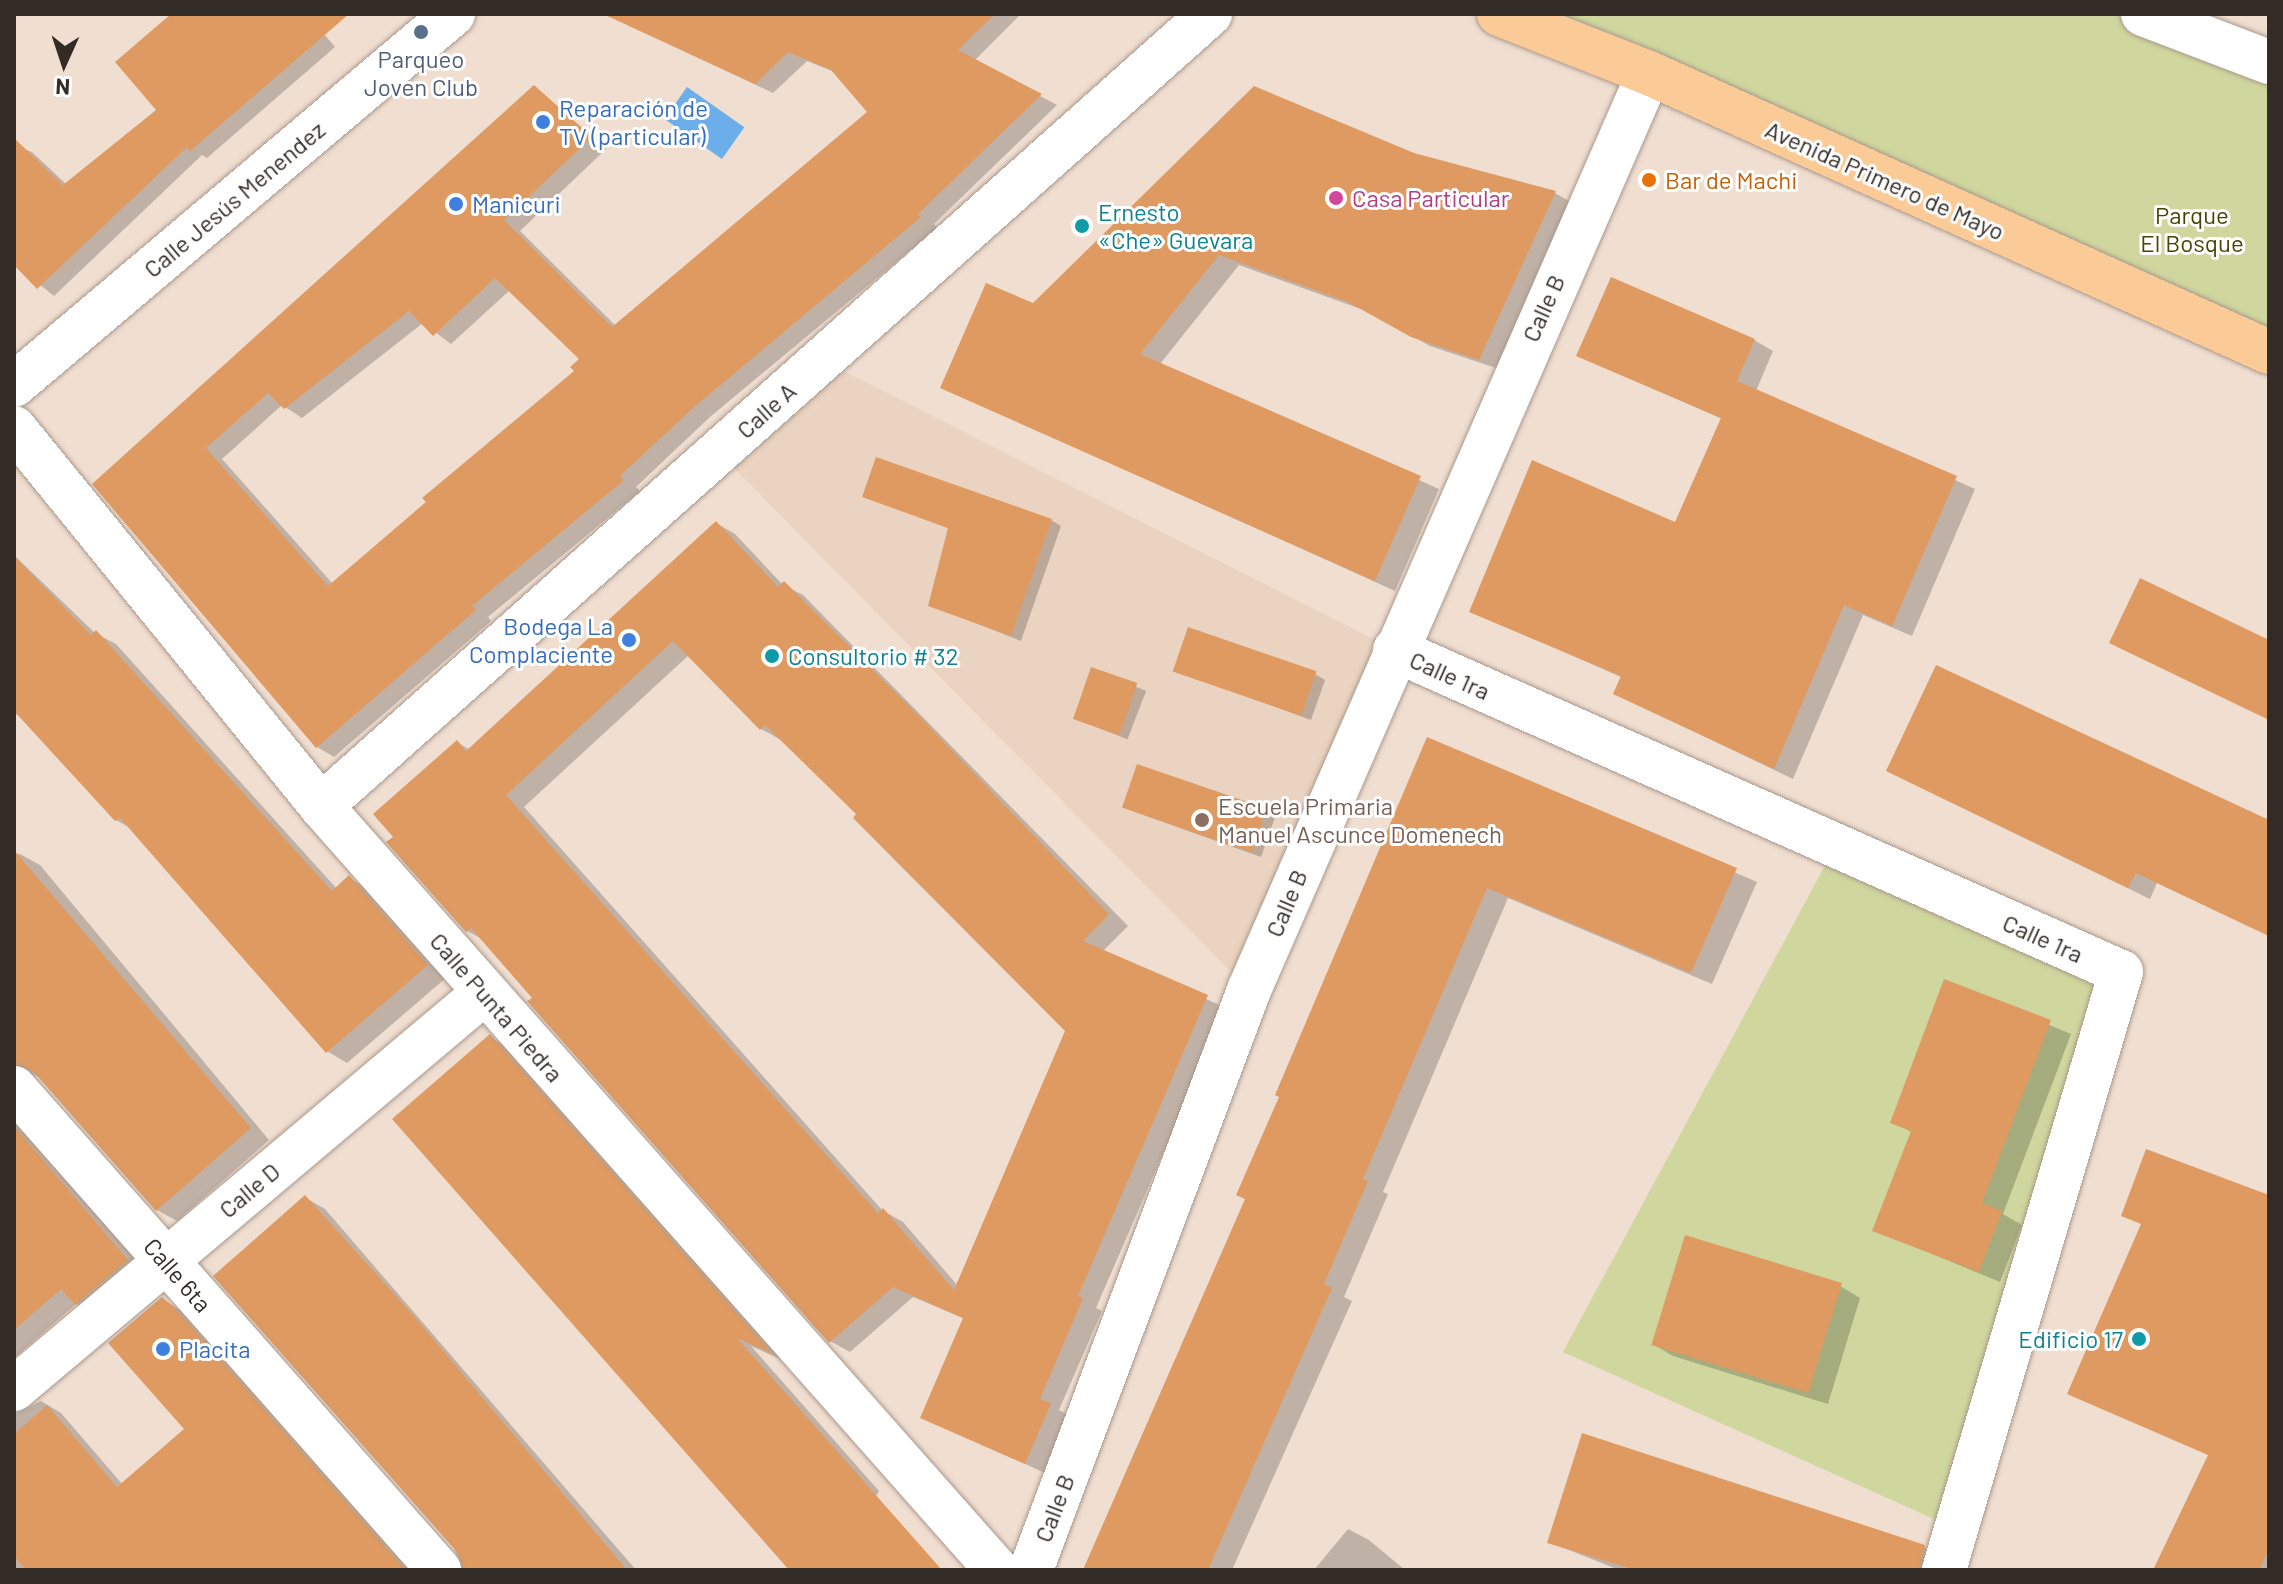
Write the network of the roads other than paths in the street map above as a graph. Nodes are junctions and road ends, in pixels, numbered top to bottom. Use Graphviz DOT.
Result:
graph roads {
  1 [pos="453,14"];
  2 [pos="1210,14"];
  3 [pos="1499,14"];
  4 [pos="2143,14"];
  5 [pos="2269,62"];
  6 [pos="1649,73"];
  7 [pos="2269,352"];
  8 [pos="14,385"];
  9 [pos="14,428"];
  10 [pos="1395,650"];
  11 [pos="321,806"];
  12 [pos="484,993"];
  13 [pos="14,1088"];
  14 [pos="165,1260"];
  15 [pos="14,1389"];
  16 [pos="439,1570"];
  17 [pos="997,1570"];
  18 [pos="1031,1570"];
  19 [pos="1944,1570"];
  1 -- 8 [label="street, Calle Jesús Menendez"];
  2 -- 11 [label="street, Calle A"];
  3 -- 6 [label="main road, Avenida Primero de Mayo"];
  4 -- 5 [label="street"];
  6 -- 7 [label="main road, Avenida Primero de Mayo"];
  6 -- 10 [label="street, Calle B"];
  9 -- 11 [label="street, Calle Punta Piedra"];
  10 -- 18 [label="street, Calle B"];
  10 -- 19 [label="street, Calle 1ra"];
  11 -- 12 [label="street, Calle Punta Piedra"];
  12 -- 14 [label="street, Calle D"];
  12 -- 17 [label="street, Calle Punta Piedra"];
  13 -- 14 [label="street, Calle 6ta"];
  14 -- 15 [label="street, Calle D"];
  14 -- 16 [label="street, Calle 6ta"];
}
